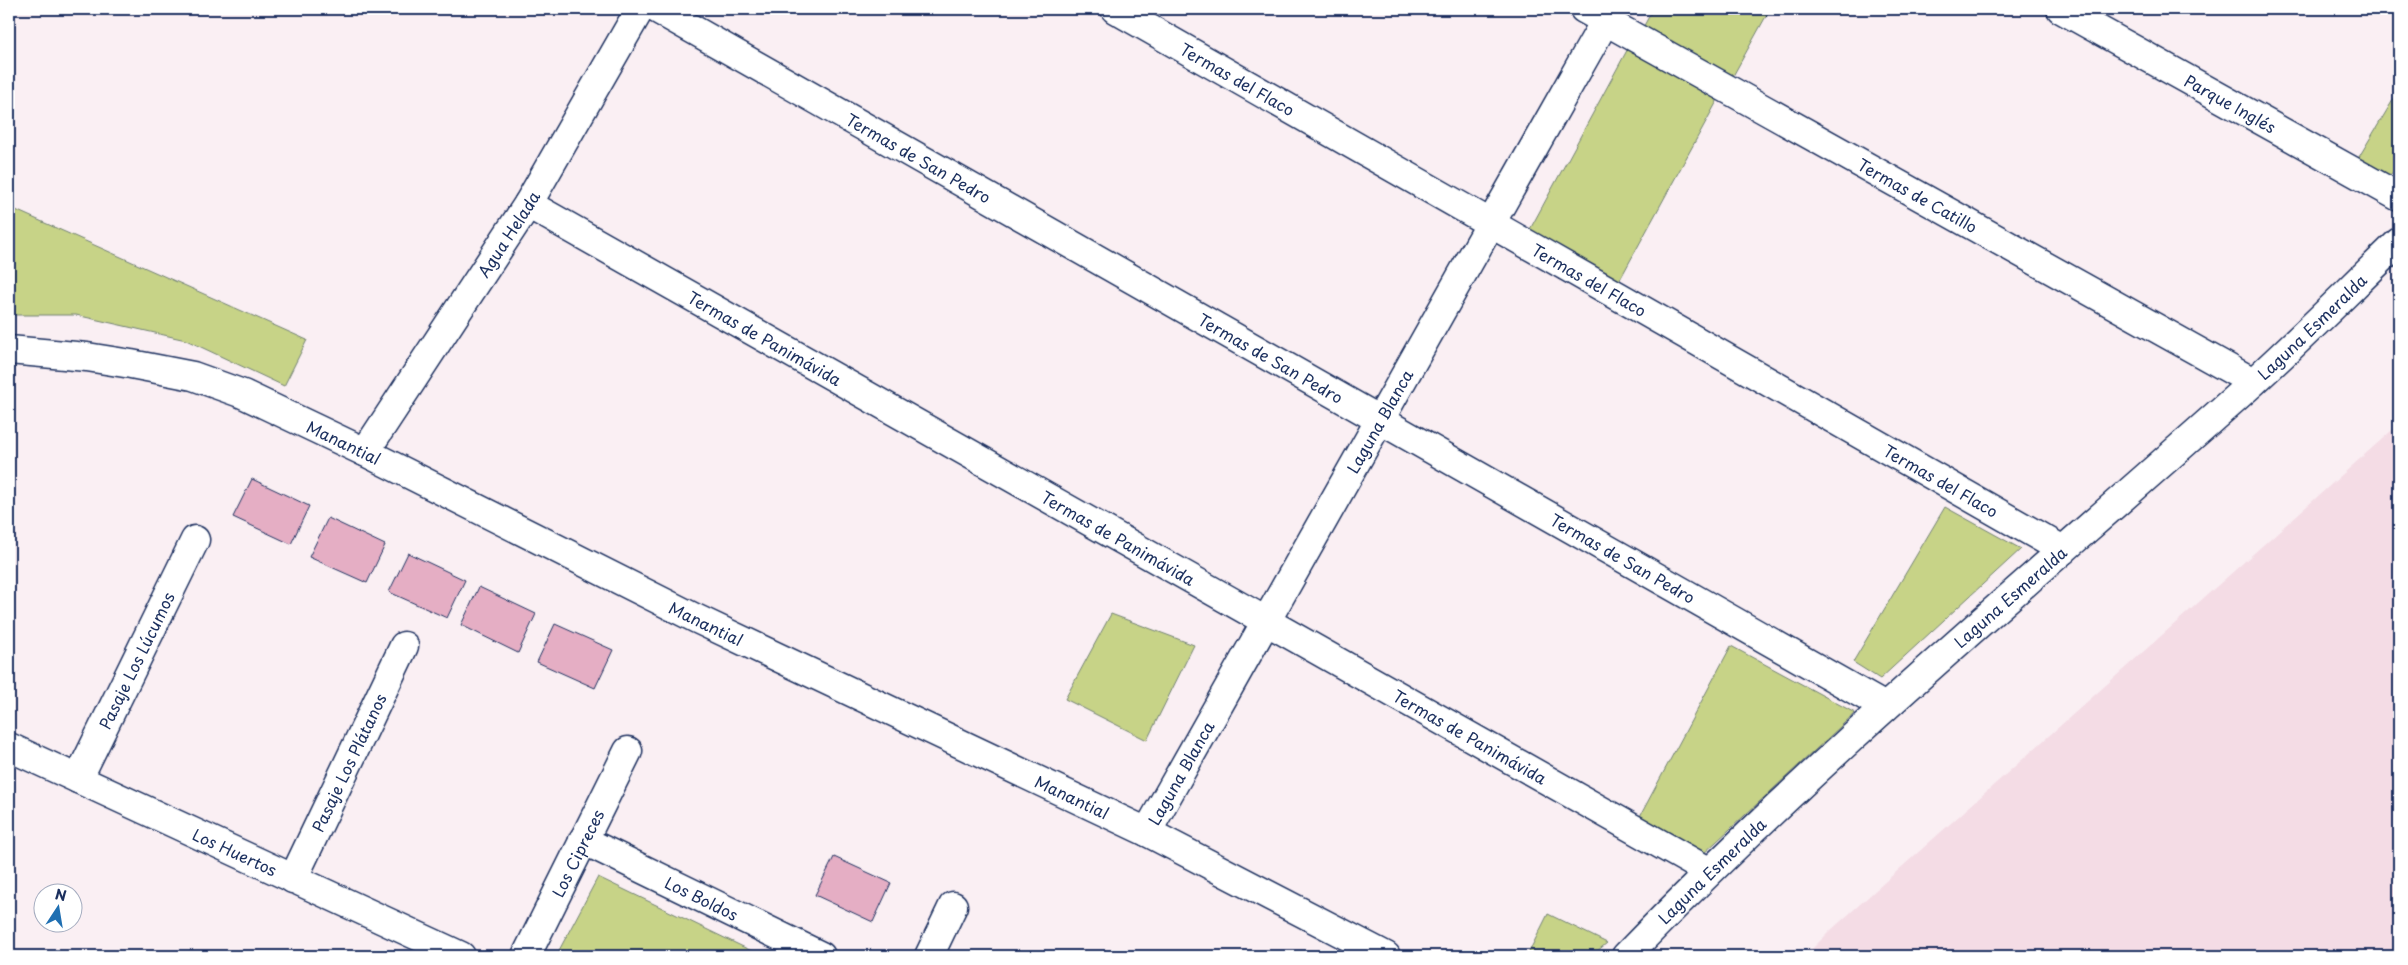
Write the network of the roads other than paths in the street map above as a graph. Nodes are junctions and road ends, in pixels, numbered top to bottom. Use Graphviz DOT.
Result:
graph roads {
  1 [pos="640,9"];
  2 [pos="656,9"];
  3 [pos="1115,9"];
  4 [pos="2061,9"];
  5 [pos="1600,13"];
  6 [pos="2399,197"];
  7 [pos="528,204"];
  8 [pos="1491,223"];
  9 [pos="2399,242"];
  10 [pos="9,350"];
  11 [pos="2253,382"];
  12 [pos="1380,420"];
  13 [pos="365,452"];
  14 [pos="196,540"];
  15 [pos="2063,550"];
  16 [pos="1266,621"];
  17 [pos="404,646"];
  18 [pos="1885,707"];
  19 [pos="9,747"];
  20 [pos="628,751"];
  21 [pos="78,779"];
  22 [pos="1147,832"];
  23 [pos="583,840"];
  24 [pos="1708,871"];
  25 [pos="293,879"];
  26 [pos="953,906"];
  27 [pos="460,956"];
  28 [pos="526,956"];
  29 [pos="821,956"];
  30 [pos="929,956"];
  31 [pos="1386,956"];
  32 [pos="1626,956"];
  1 -- 7 [label="street, Agua Helada"];
  2 -- 12 [label="street, Termas de San Pedro"];
  3 -- 8 [label="street, Termas del Flaco"];
  4 -- 6 [label="street, Parque Inglés"];
  5 -- 8 [label="street, Laguna Blanca"];
  5 -- 11 [label="street, Termas de Catillo"];
  7 -- 13 [label="street, Agua Helada"];
  7 -- 16 [label="street, Termas de Panimávida"];
  8 -- 12 [label="street, Laguna Blanca"];
  8 -- 15 [label="street, Termas del Flaco"];
  9 -- 11 [label="street, Laguna Esmeralda"];
  10 -- 13 [label="street, Manantial"];
  11 -- 15 [label="street, Laguna Esmeralda"];
  12 -- 16 [label="street, Laguna Blanca"];
  12 -- 18 [label="street, Termas de San Pedro"];
  13 -- 22 [label="street, Manantial"];
  14 -- 21 [label="street, Pasaje Los Lúcumos"];
  15 -- 18 [label="street, Laguna Esmeralda"];
  16 -- 22 [label="street, Laguna Blanca"];
  16 -- 24 [label="street, Termas de Panimávida"];
  17 -- 25 [label="street, Pasaje Los Plátanos"];
  18 -- 24 [label="street, Laguna Esmeralda"];
  19 -- 21 [label="street, Los Huertos"];
  20 -- 23 [label="street, Los Cipreces"];
  21 -- 25 [label="street, Los Huertos"];
  22 -- 31 [label="street, Manantial"];
  23 -- 28 [label="street, Los Cipreces"];
  23 -- 29 [label="street, Los Boldos"];
  24 -- 32 [label="street, Laguna Esmeralda"];
  25 -- 27 [label="street, Los Huertos"];
  26 -- 30 [label="street"];
}
